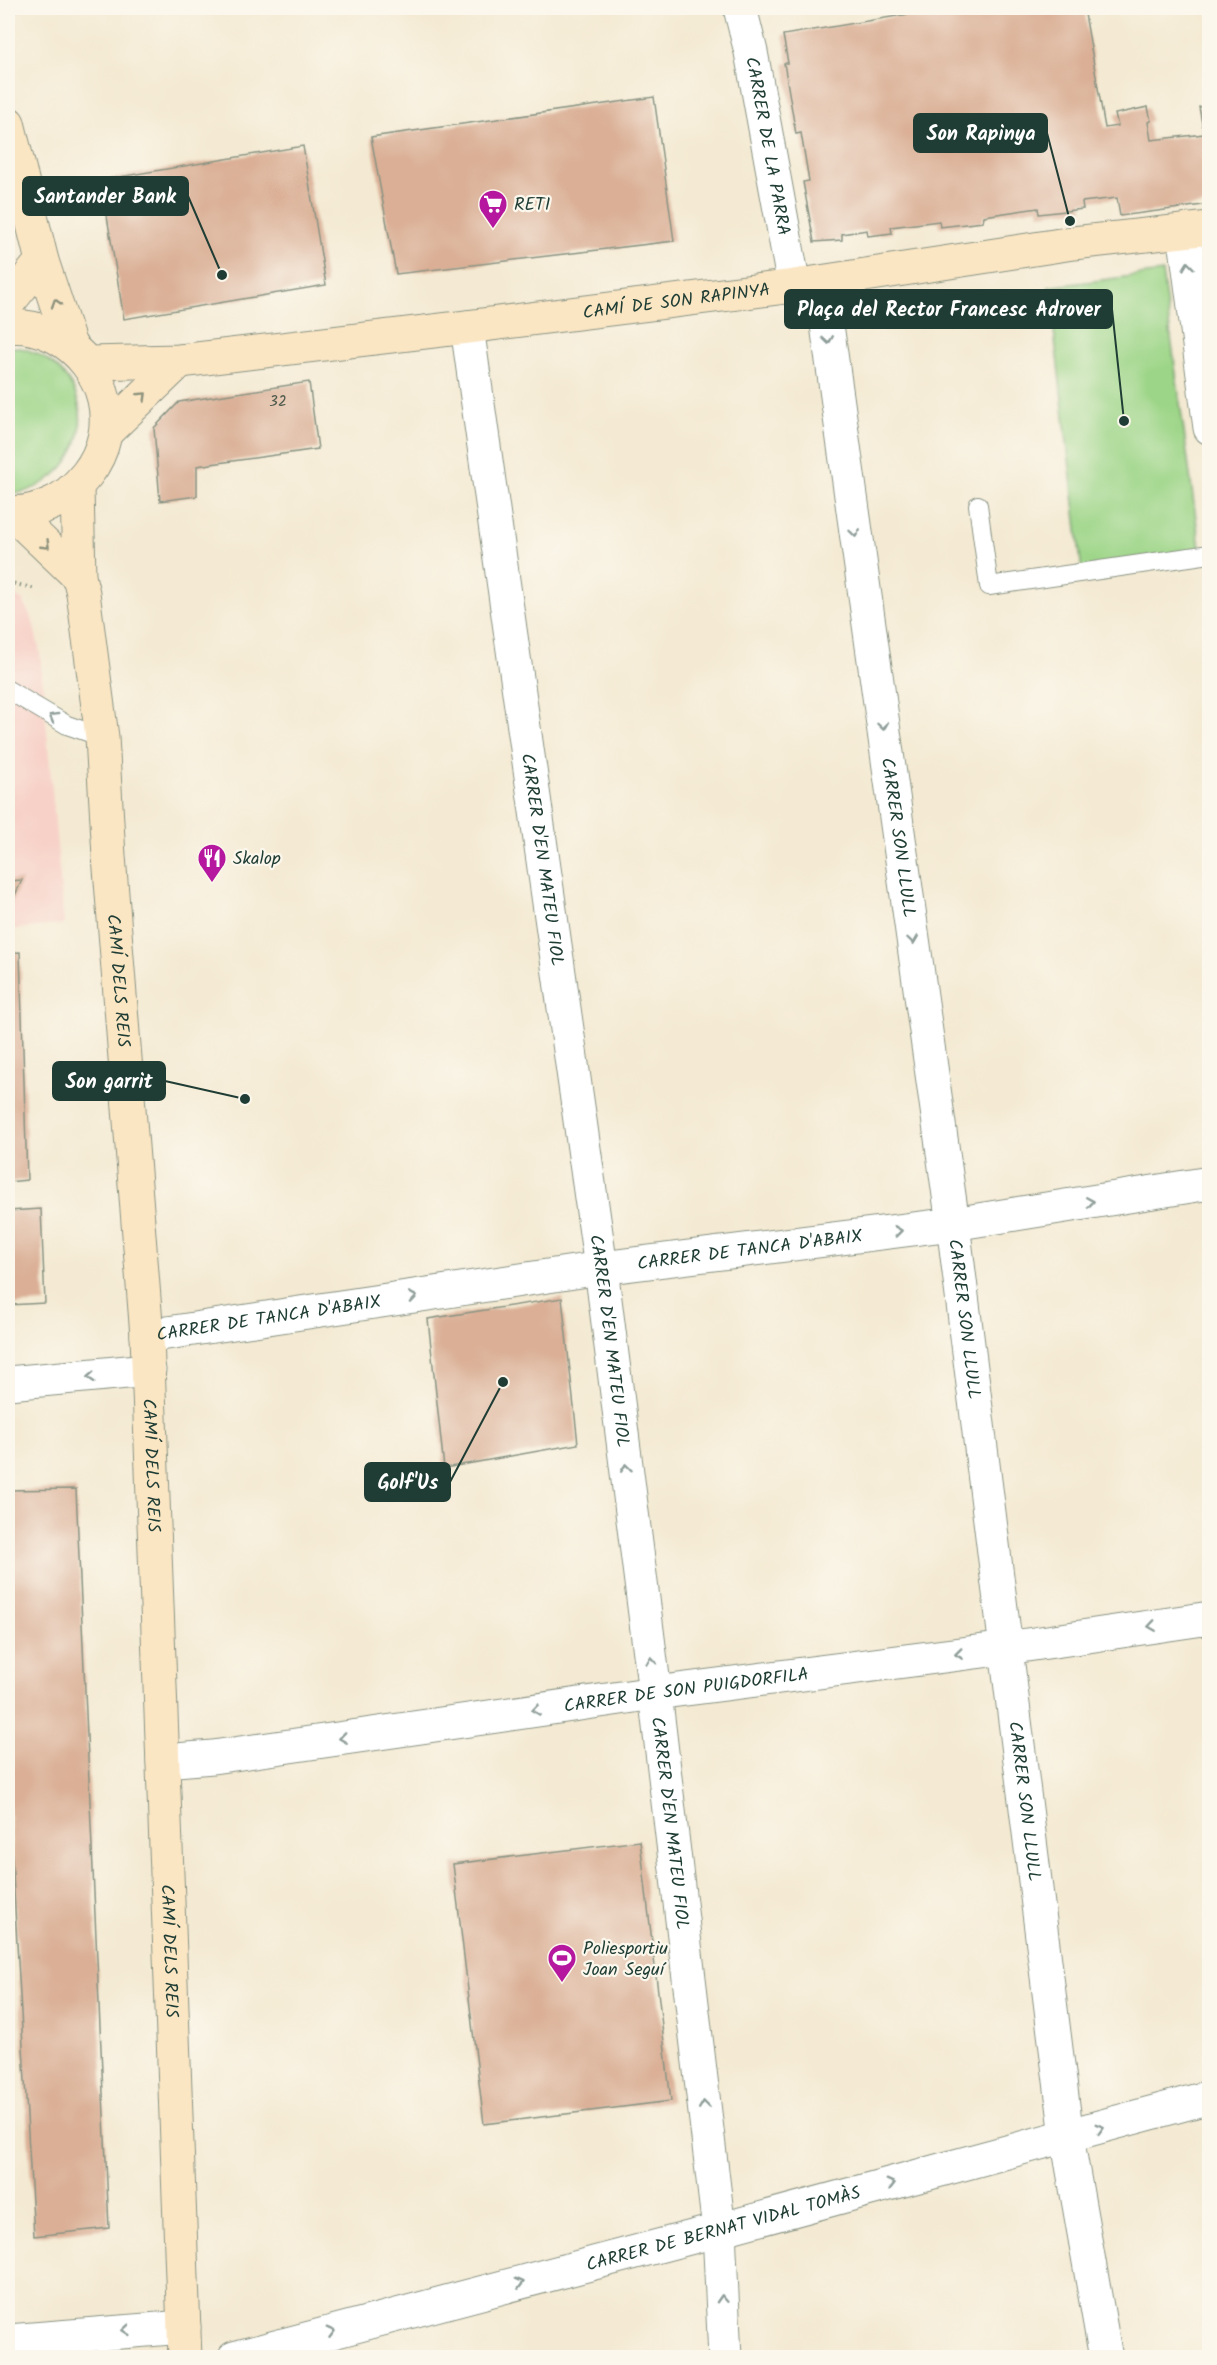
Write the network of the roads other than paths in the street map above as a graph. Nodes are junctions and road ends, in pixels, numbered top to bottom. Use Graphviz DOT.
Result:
graph roads {
  1 [pos="740,8"];
  2 [pos="8,123"];
  3 [pos="1197,230"];
  4 [pos="42,261"];
  5 [pos="807,284"];
  6 [pos="8,303"];
  7 [pos="8,327"];
  8 [pos="467,327"];
  9 [pos="79,354"];
  10 [pos="180,360"];
  11 [pos="1209,428"];
  12 [pos="106,432"];
  13 [pos="77,487"];
  14 [pos="978,505"];
  15 [pos="10,513"];
  16 [pos="1209,554"];
  17 [pos="79,577"];
  18 [pos="8,690"];
  19 [pos="102,737"];
  20 [pos="1209,1183"];
  21 [pos="953,1224"];
  22 [pos="601,1268"];
  23 [pos="147,1336"];
  24 [pos="149,1370"];
  25 [pos="8,1383"];
  26 [pos="1209,1618"];
  27 [pos="1007,1648"];
  28 [pos="655,1694"];
  29 [pos="163,1761"];
  30 [pos="1209,2097"];
  31 [pos="1067,2137"];
  32 [pos="719,2230"];
  33 [pos="8,2342"];
  34 [pos="185,2342"];
  35 [pos="234,2358"];
  36 [pos="725,2358"];
  37 [pos="1106,2358"];
  1 -- 5 [label="street, CARRER DE LA PARRA"];
  2 -- 4 [label="street"];
  3 -- 5 [label="street, CAMÍ DE SON RAPINYA"];
  11 -- 3 [label="street, one-way"];
  4 -- 6 [label="street"];
  9 -- 4 [label="street, one-way"];
  5 -- 8 [label="street, CAMÍ DE SON RAPINYA"];
  5 -- 21 [label="street, CARRER SON LLULL, one-way"];
  7 -- 9 [label="street"];
  8 -- 10 [label="street, CAMÍ DE SON RAPINYA"];
  8 -- 22 [label="street, CARRER D'EN MATEU FIOL"];
  9 -- 10 [label="street, CAMÍ DE SON RAPINYA"];
  9 -- 12 [label="street"];
  12 -- 10 [label="street, one-way"];
  12 -- 13 [label="street"];
  13 -- 15 [label="street"];
  13 -- 17 [label="street, CAMÍ DELS REIS"];
  14 -- 16 [label="lane"];
  15 -- 17 [label="street, one-way"];
  17 -- 19 [label="street, CAMÍ DELS REIS"];
  19 -- 18 [label="lane, one-way"];
  19 -- 23 [label="street, CAMÍ DELS REIS"];
  21 -- 20 [label="street, CARRER DE TANCA D'ABAIX, one-way"];
  22 -- 21 [label="street, CARRER DE TANCA D'ABAIX, one-way"];
  21 -- 27 [label="street, CARRER SON LLULL"];
  23 -- 22 [label="street, CARRER DE TANCA D'ABAIX, one-way"];
  28 -- 22 [label="street, CARRER D'EN MATEU FIOL, one-way"];
  23 -- 24 [label="street, CAMÍ DELS REIS"];
  24 -- 25 [label="street, one-way"];
  24 -- 29 [label="street, CAMÍ DELS REIS"];
  26 -- 27 [label="street, CARRER DE SON PUIGDORFILA, one-way"];
  27 -- 28 [label="street, CARRER DE SON PUIGDORFILA, one-way"];
  27 -- 31 [label="street, CARRER SON LLULL"];
  28 -- 29 [label="street, CARRER DE SON PUIGDORFILA, one-way"];
  32 -- 28 [label="street, CARRER D'EN MATEU FIOL, one-way"];
  29 -- 34 [label="street, CAMÍ DELS REIS"];
  31 -- 30 [label="street, CARRER DE BERNAT VIDAL TOMÀS, one-way"];
  32 -- 31 [label="street, CARRER DE BERNAT VIDAL TOMÀS, one-way"];
  31 -- 37 [label="street, CARRER SON LLULL"];
  35 -- 32 [label="street, CARRER DE BERNAT VIDAL TOMÀS, one-way"];
  36 -- 32 [label="street, CARRER D'EN MATEU FIOL, one-way"];
  34 -- 33 [label="street, one-way"];
}
